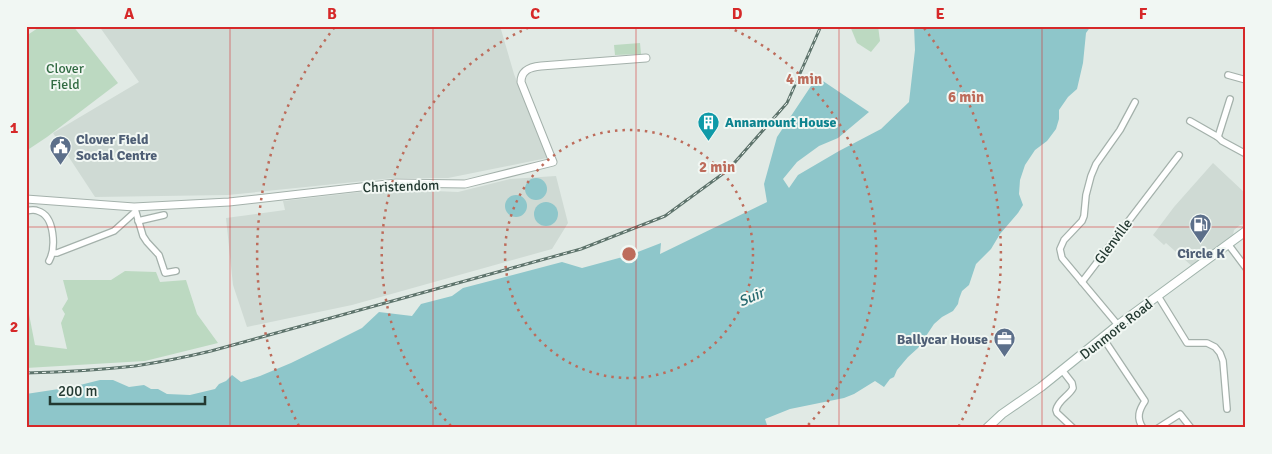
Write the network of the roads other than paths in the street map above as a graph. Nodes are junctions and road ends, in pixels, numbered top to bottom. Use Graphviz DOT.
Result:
graph roads {
  1 [pos="646,58"];
  2 [pos="1228,75"];
  3 [pos="1246,80"];
  4 [pos="1230,98"];
  5 [pos="1135,102"];
  6 [pos="1190,121"];
  7 [pos="1218,136"];
  8 [pos="1246,154"];
  9 [pos="1179,155"];
  10 [pos="26,199"];
  11 [pos="135,209"];
  12 [pos="26,211"];
  13 [pos="164,215"];
  14 [pos="138,221"];
  15 [pos="1246,231"];
  16 [pos="1228,244"];
  17 [pos="53,253"];
  18 [pos="49,261"];
  19 [pos="1246,268"];
  20 [pos="176,271"];
  21 [pos="1082,282"];
  22 [pos="1158,296"];
  23 [pos="1118,326"];
  24 [pos="1103,338"];
  25 [pos="1062,370"];
  26 [pos="1227,409"];
  27 [pos="987,428"];
  28 [pos="1073,428"];
  29 [pos="1143,428"];
  30 [pos="1158,428"];
  31 [pos="1191,428"];
  1 -- 11 [label="street, Christendom"];
  2 -- 3 [label="street"];
  4 -- 7 [label="street"];
  5 -- 21 [label="street"];
  6 -- 7 [label="street"];
  7 -- 8 [label="street"];
  9 -- 21 [label="street, Glenville"];
  10 -- 11 [label="street, Christendom"];
  11 -- 14 [label="street"];
  11 -- 17 [label="street"];
  12 -- 17 [label="street"];
  13 -- 14 [label="street"];
  14 -- 20 [label="street"];
  15 -- 16 [label="main road, Dunmore Road"];
  16 -- 19 [label="street"];
  16 -- 22 [label="main road, Dunmore Road"];
  17 -- 18 [label="street"];
  21 -- 23 [label="street"];
  22 -- 23 [label="main road, Dunmore Road"];
  22 -- 26 [label="street"];
  23 -- 24 [label="main road, Dunmore Road"];
  24 -- 25 [label="main road, Dunmore Road"];
  24 -- 29 [label="street"];
  25 -- 27 [label="main road, Dunmore Road"];
  25 -- 28 [label="street"];
  30 -- 31 [label="street"];
}
